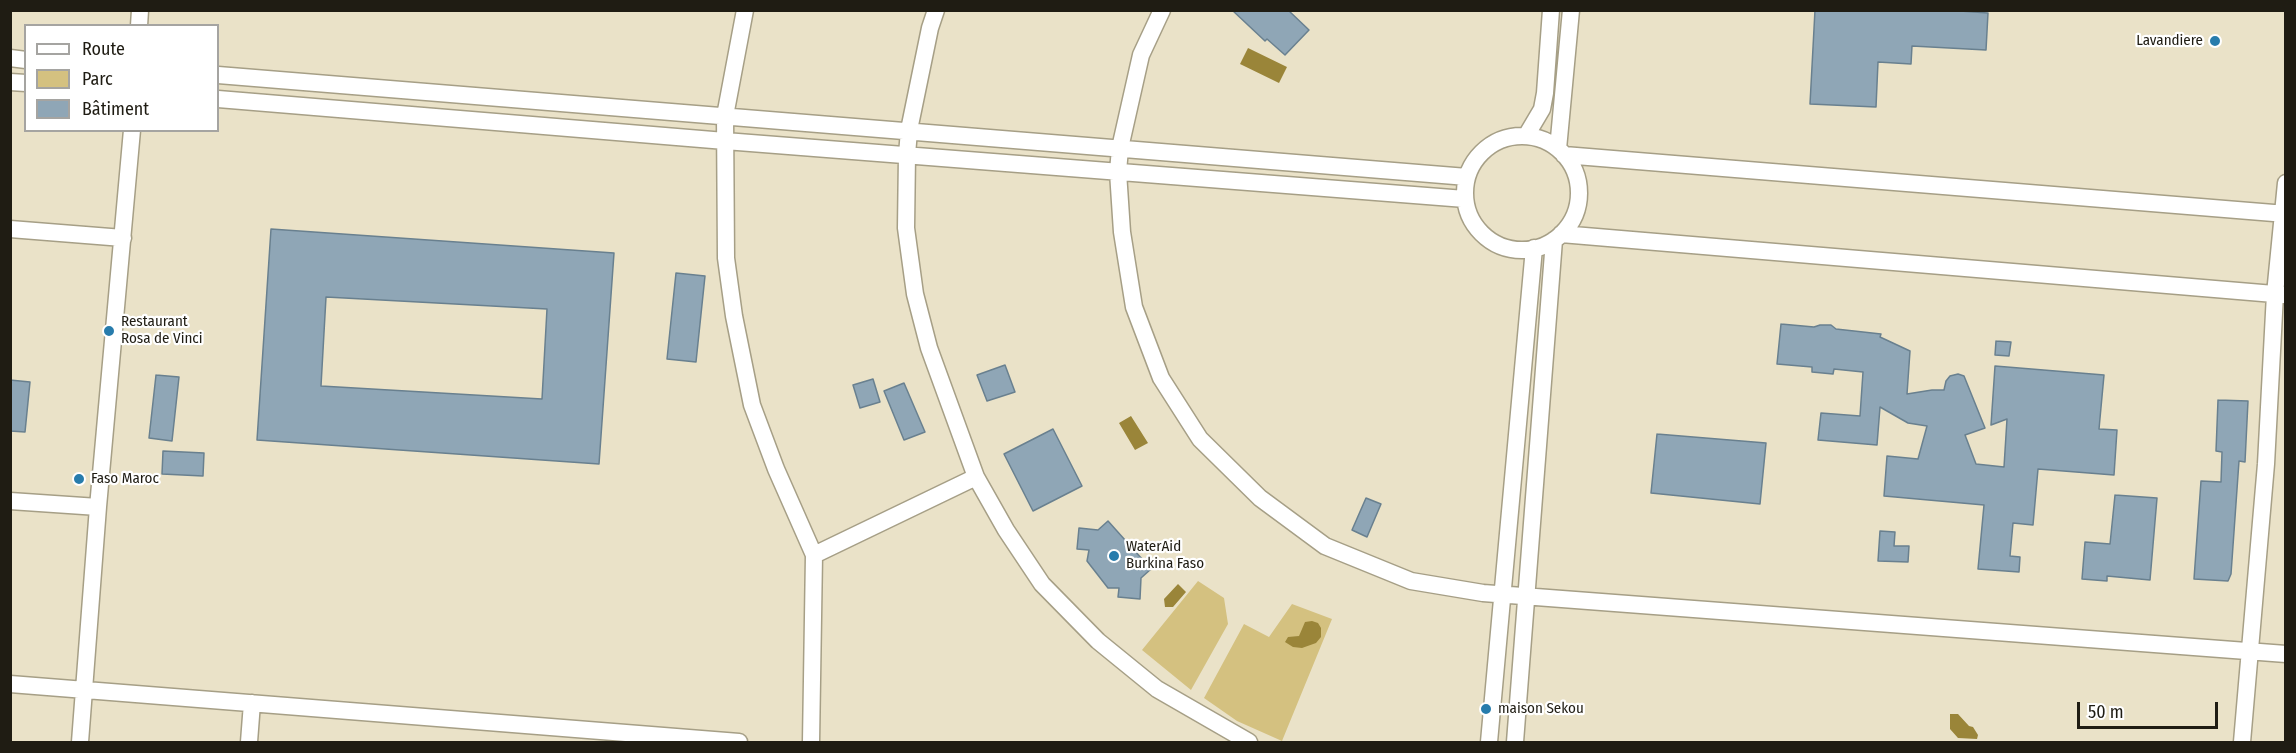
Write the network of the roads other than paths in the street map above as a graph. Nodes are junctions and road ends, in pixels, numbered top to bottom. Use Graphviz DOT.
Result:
graph roads {
  1 [pos="745,10"];
  2 [pos="936,10"];
  3 [pos="1162,10"];
  4 [pos="1551,10"];
  5 [pos="1571,10"];
  6 [pos="219,75"];
  7 [pos="390,90"];
  8 [pos="219,99"];
  9 [pos="511,100"];
  10 [pos="387,113"];
  11 [pos="725,116"];
  12 [pos="509,123"];
  13 [pos="909,130"];
  14 [pos="132,132"];
  15 [pos="1526,136"];
  16 [pos="724,141"];
  17 [pos="1120,148"];
  18 [pos="1561,152"];
  19 [pos="907,155"];
  20 [pos="1118,172"];
  21 [pos="1467,177"];
  22 [pos="2286,183"];
  23 [pos="1465,199"];
  24 [pos="2284,214"];
  25 [pos="10,230"];
  26 [pos="1557,237"];
  27 [pos="123,238"];
  28 [pos="1534,248"];
  29 [pos="2280,295"];
  30 [pos="976,477"];
  31 [pos="10,501"];
  32 [pos="98,507"];
  33 [pos="814,555"];
  34 [pos="1503,594"];
  35 [pos="1528,597"];
  36 [pos="2251,650"];
  37 [pos="2286,654"];
  38 [pos="10,684"];
  39 [pos="85,690"];
  40 [pos="252,703"];
  41 [pos="623,738"];
  42 [pos="80,742"];
  43 [pos="249,742"];
  44 [pos="740,742"];
  45 [pos="812,742"];
  46 [pos="1249,742"];
  47 [pos="1489,742"];
  48 [pos="1515,742"];
  49 [pos="2242,742"];
  1 -- 11 [label="street"];
  2 -- 13 [label="street"];
  3 -- 17 [label="street"];
  4 -- 15 [label="street"];
  5 -- 18 [label="street"];
  6 -- 7 [label="street"];
  7 -- 9 [label="street"];
  7 -- 10 [label="street"];
  8 -- 10 [label="street"];
  9 -- 11 [label="street"];
  9 -- 12 [label="street"];
  10 -- 12 [label="street"];
  11 -- 13 [label="street"];
  11 -- 16 [label="street"];
  12 -- 16 [label="street"];
  13 -- 17 [label="street"];
  13 -- 19 [label="street"];
  14 -- 27 [label="street"];
  15 -- 18 [label="street"];
  15 -- 21 [label="street"];
  16 -- 19 [label="street"];
  16 -- 33 [label="street"];
  17 -- 20 [label="street"];
  17 -- 21 [label="street"];
  18 -- 24 [label="street"];
  18 -- 26 [label="street"];
  19 -- 20 [label="street"];
  19 -- 30 [label="street"];
  20 -- 23 [label="street"];
  20 -- 34 [label="street"];
  21 -- 23 [label="street"];
  22 -- 24 [label="street"];
  23 -- 28 [label="street"];
  24 -- 29 [label="street"];
  25 -- 27 [label="street"];
  26 -- 28 [label="street"];
  26 -- 29 [label="street"];
  26 -- 35 [label="street"];
  27 -- 32 [label="street"];
  28 -- 34 [label="street"];
  29 -- 36 [label="street"];
  30 -- 33 [label="street"];
  30 -- 46 [label="street"];
  31 -- 32 [label="street"];
  32 -- 39 [label="street"];
  33 -- 45 [label="street"];
  34 -- 35 [label="street"];
  34 -- 47 [label="street"];
  35 -- 36 [label="street"];
  35 -- 48 [label="street"];
  36 -- 37 [label="street"];
  36 -- 49 [label="street"];
  38 -- 39 [label="street"];
  39 -- 40 [label="street"];
  39 -- 42 [label="street"];
  40 -- 41 [label="street"];
  40 -- 43 [label="street"];
  41 -- 44 [label="street"];
}
